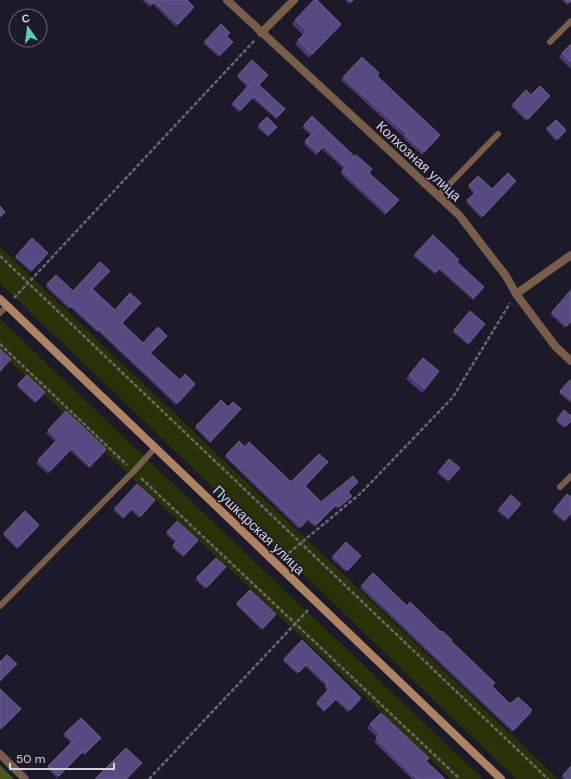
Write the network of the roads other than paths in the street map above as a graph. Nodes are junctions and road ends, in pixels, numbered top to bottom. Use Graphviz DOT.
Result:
graph roads {
  1 [pos="227,0"];
  2 [pos="294,0"];
  3 [pos="571,21"];
  4 [pos="261,33"];
  5 [pos="550,42"];
  6 [pos="498,134"];
  7 [pos="438,196"];
  8 [pos="571,255"];
  9 [pos="516,294"];
  10 [pos="0,299"];
  11 [pos="7,306"];
  12 [pos="0,313"];
  13 [pos="571,361"];
  14 [pos="155,448"];
  15 [pos="571,476"];
  16 [pos="560,487"];
  17 [pos="0,606"];
  18 [pos="0,754"];
  19 [pos="25,779"];
  20 [pos="500,779"];
  1 -- 4 [label="street, Колхозная улица"];
  2 -- 4 [label="street"];
  3 -- 5 [label="lane"];
  4 -- 7 [label="street, Колхозная улица"];
  6 -- 7 [label="lane"];
  7 -- 9 [label="street, Колхозная улица"];
  8 -- 9 [label="street"];
  9 -- 13 [label="street, Колхозная улица"];
  10 -- 11 [label="main road, Пушкарская улица"];
  11 -- 12 [label="lane"];
  11 -- 14 [label="main road, Пушкарская улица"];
  14 -- 17 [label="lane"];
  14 -- 20 [label="main road, Пушкарская улица"];
  15 -- 16 [label="lane"];
  18 -- 19 [label="street"];
}
